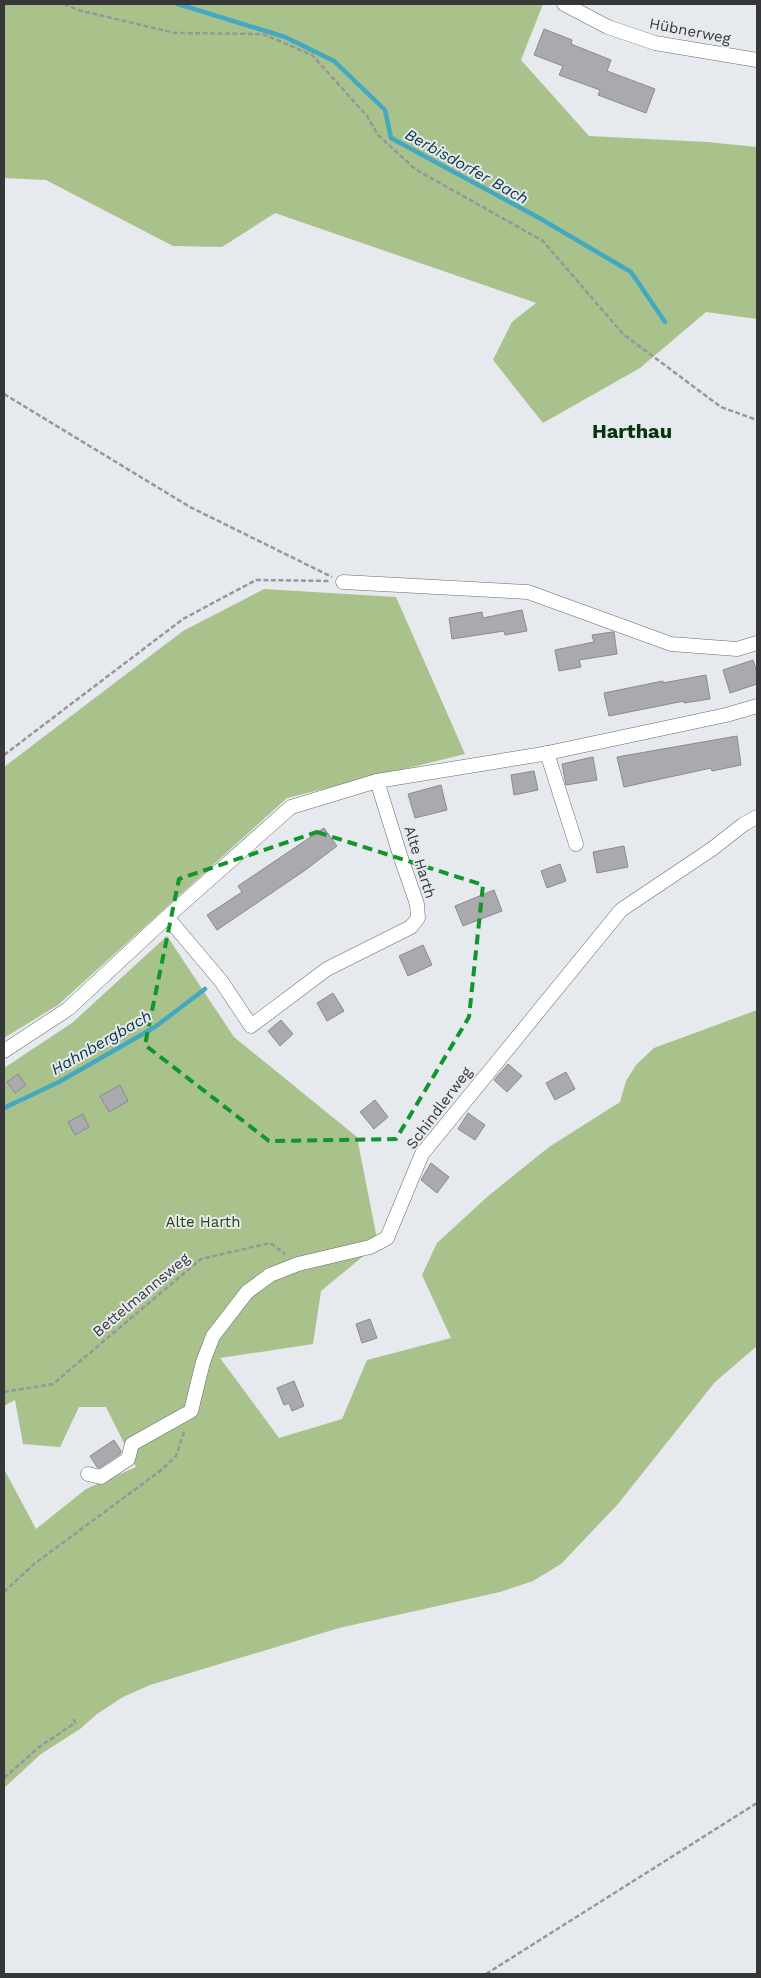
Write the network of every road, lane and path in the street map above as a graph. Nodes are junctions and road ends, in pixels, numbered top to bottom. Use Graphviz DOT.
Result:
graph roads {
  1 [pos="64,4"];
  2 [pos="564,4"];
  3 [pos="757,60"];
  4 [pos="4,394"];
  5 [pos="757,420"];
  6 [pos="343,582"];
  7 [pos="757,642"];
  8 [pos="757,706"];
  9 [pos="547,753"];
  10 [pos="4,755"];
  11 [pos="378,781"];
  12 [pos="757,817"];
  13 [pos="576,844"];
  14 [pos="167,917"];
  15 [pos="4,1051"];
  16 [pos="298,1264"];
  17 [pos="4,1392"];
  18 [pos="191,1412"];
  19 [pos="88,1474"];
  20 [pos="4,1592"];
  21 [pos="74,1718"];
  22 [pos="4,1778"];
  23 [pos="757,1803"];
  24 [pos="486,1974"];
  1 -- 5 [label="path"];
  2 -- 3 [label="street, Hübnerweg"];
  4 -- 6 [label="path"];
  6 -- 7 [label="street"];
  6 -- 10 [label="path"];
  8 -- 9 [label="street"];
  9 -- 11 [label="street"];
  9 -- 13 [label="street"];
  11 -- 14 [label="street"];
  11 -- 14 [label="street, Alte Harth"];
  12 -- 16 [label="street, Schindlerweg"];
  14 -- 15 [label="street"];
  16 -- 17 [label="path, Bettelmannsweg"];
  16 -- 18 [label="street, Schindlerweg"];
  18 -- 19 [label="street"];
  18 -- 20 [label="path"];
  21 -- 22 [label="path"];
  23 -- 24 [label="path"];
}
